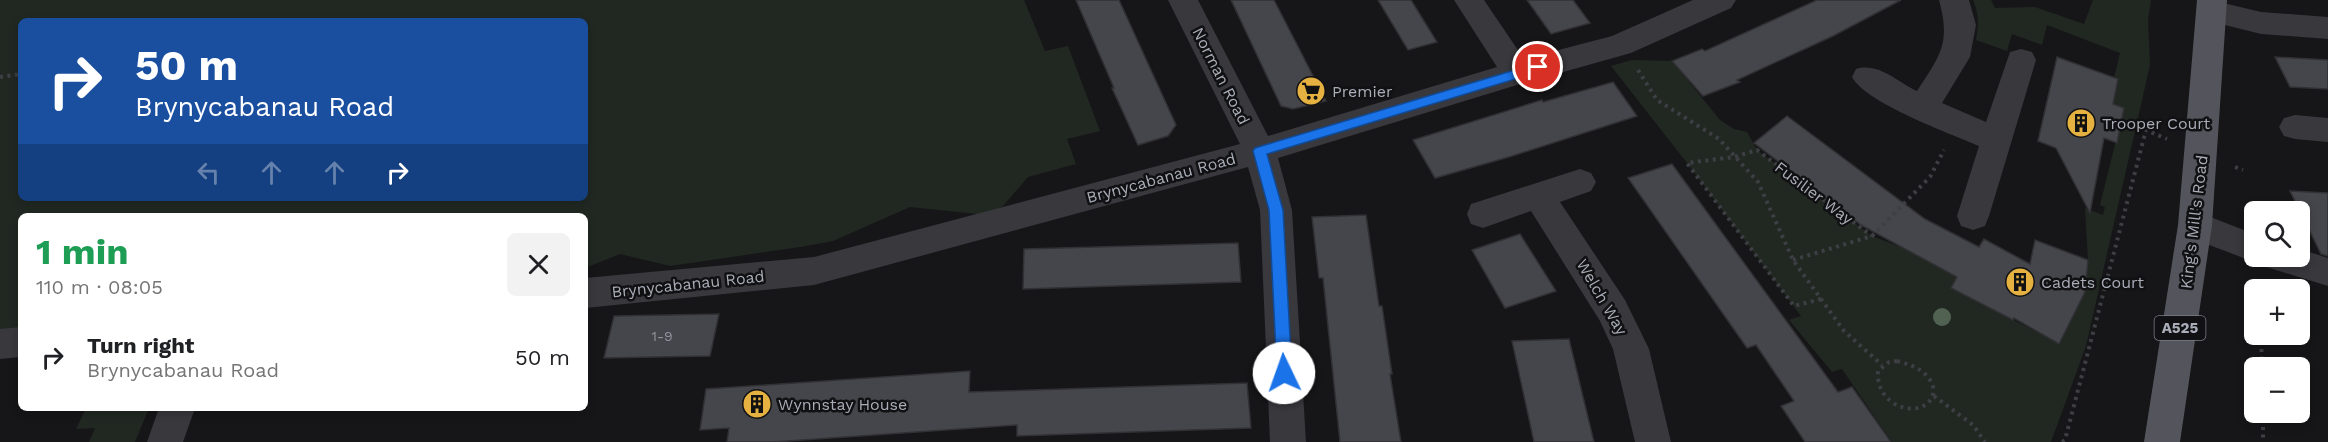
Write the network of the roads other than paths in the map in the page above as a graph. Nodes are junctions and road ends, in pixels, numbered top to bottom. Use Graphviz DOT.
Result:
graph roads {
  1 [pos="1183,0"];
  2 [pos="1469,0"];
  3 [pos="1721,0"];
  4 [pos="1953,0"];
  5 [pos="2212,5"];
  6 [pos="2328,28"];
  7 [pos="2020,60"];
  8 [pos="1517,73"];
  9 [pos="1867,77"];
  10 [pos="1923,107"];
  11 [pos="2295,127"];
  12 [pos="2328,130"];
  13 [pos="1995,140"];
  14 [pos="1260,151"];
  15 [pos="1580,182"];
  16 [pos="1539,196"];
  17 [pos="1483,214"];
  18 [pos="1973,216"];
  19 [pos="2195,225"];
  20 [pos="2244,244"];
  21 [pos="2310,267"];
  22 [pos="2328,272"];
  23 [pos="588,293"];
  24 [pos="18,342"];
  25 [pos="0,344"];
  26 [pos="176,411"];
  27 [pos="165,442"];
  28 [pos="1288,442"];
  29 [pos="1653,442"];
  30 [pos="2162,442"];
  1 -- 14 [label="street, Norman Road"];
  2 -- 8 [label="street"];
  3 -- 8 [label="street, Brynycabanau Road"];
  4 -- 10 [label="street"];
  5 -- 6 [label="street"];
  5 -- 19 [label="main road, King's Mill's Road / A525"];
  7 -- 13 [label="street"];
  8 -- 14 [label="street, Brynycabanau Road"];
  9 -- 10 [label="street"];
  10 -- 13 [label="street"];
  11 -- 12 [label="street"];
  13 -- 18 [label="street"];
  14 -- 23 [label="street, Brynycabanau Road"];
  14 -- 28 [label="street, Norman Road"];
  15 -- 16 [label="street"];
  16 -- 17 [label="street"];
  16 -- 29 [label="street, Welch Way"];
  19 -- 20 [label="street"];
  19 -- 30 [label="main road, King's Mill's Road / A525"];
  21 -- 22 [label="street"];
  24 -- 25 [label="street"];
  26 -- 27 [label="street"];
}
